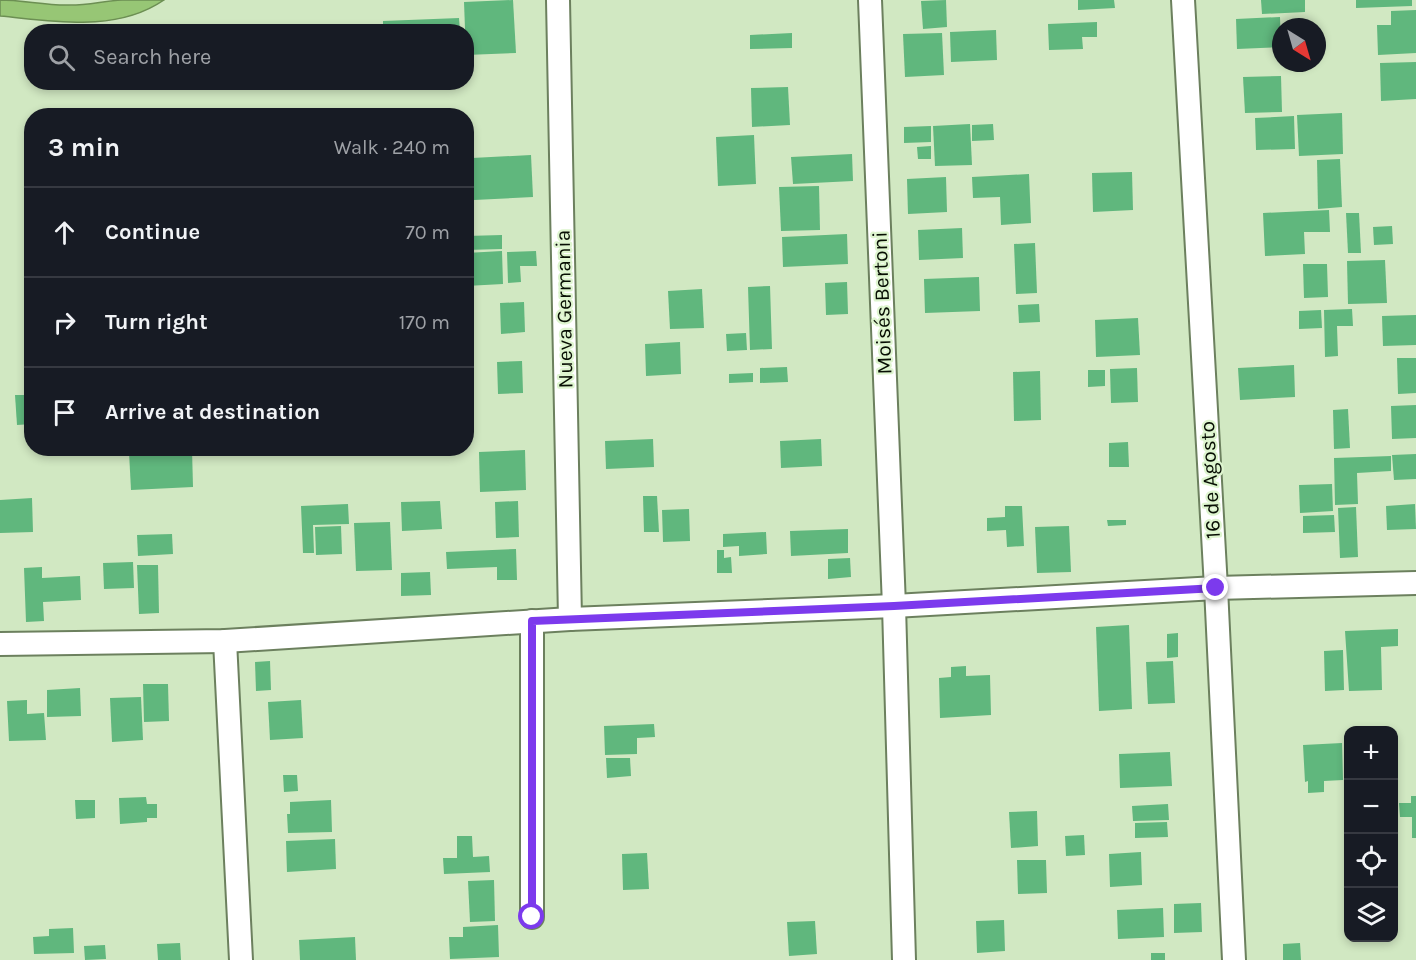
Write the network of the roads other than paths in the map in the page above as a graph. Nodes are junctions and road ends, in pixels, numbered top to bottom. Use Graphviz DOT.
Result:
graph roads {
  1 [pos="558,0"];
  2 [pos="870,0"];
  3 [pos="1183,0"];
  4 [pos="1416,583"];
  5 [pos="1216,588"];
  6 [pos="894,606"];
  7 [pos="570,619"];
  8 [pos="532,621"];
  9 [pos="225,641"];
  10 [pos="0,644"];
  11 [pos="532,917"];
  12 [pos="241,960"];
  13 [pos="904,960"];
  14 [pos="1234,960"];
  1 -- 7 [label="street, Nueva Germania"];
  2 -- 6 [label="street, Moisés Bertoni"];
  3 -- 5 [label="street, 16 de Agosto"];
  4 -- 5 [label="street"];
  5 -- 6 [label="street"];
  5 -- 14 [label="street, 16 de Agosto"];
  6 -- 7 [label="street"];
  6 -- 13 [label="street, Moisés Bertoni"];
  7 -- 8 [label="street"];
  8 -- 9 [label="street"];
  8 -- 11 [label="street"];
  9 -- 10 [label="street"];
  9 -- 12 [label="street"];
}
